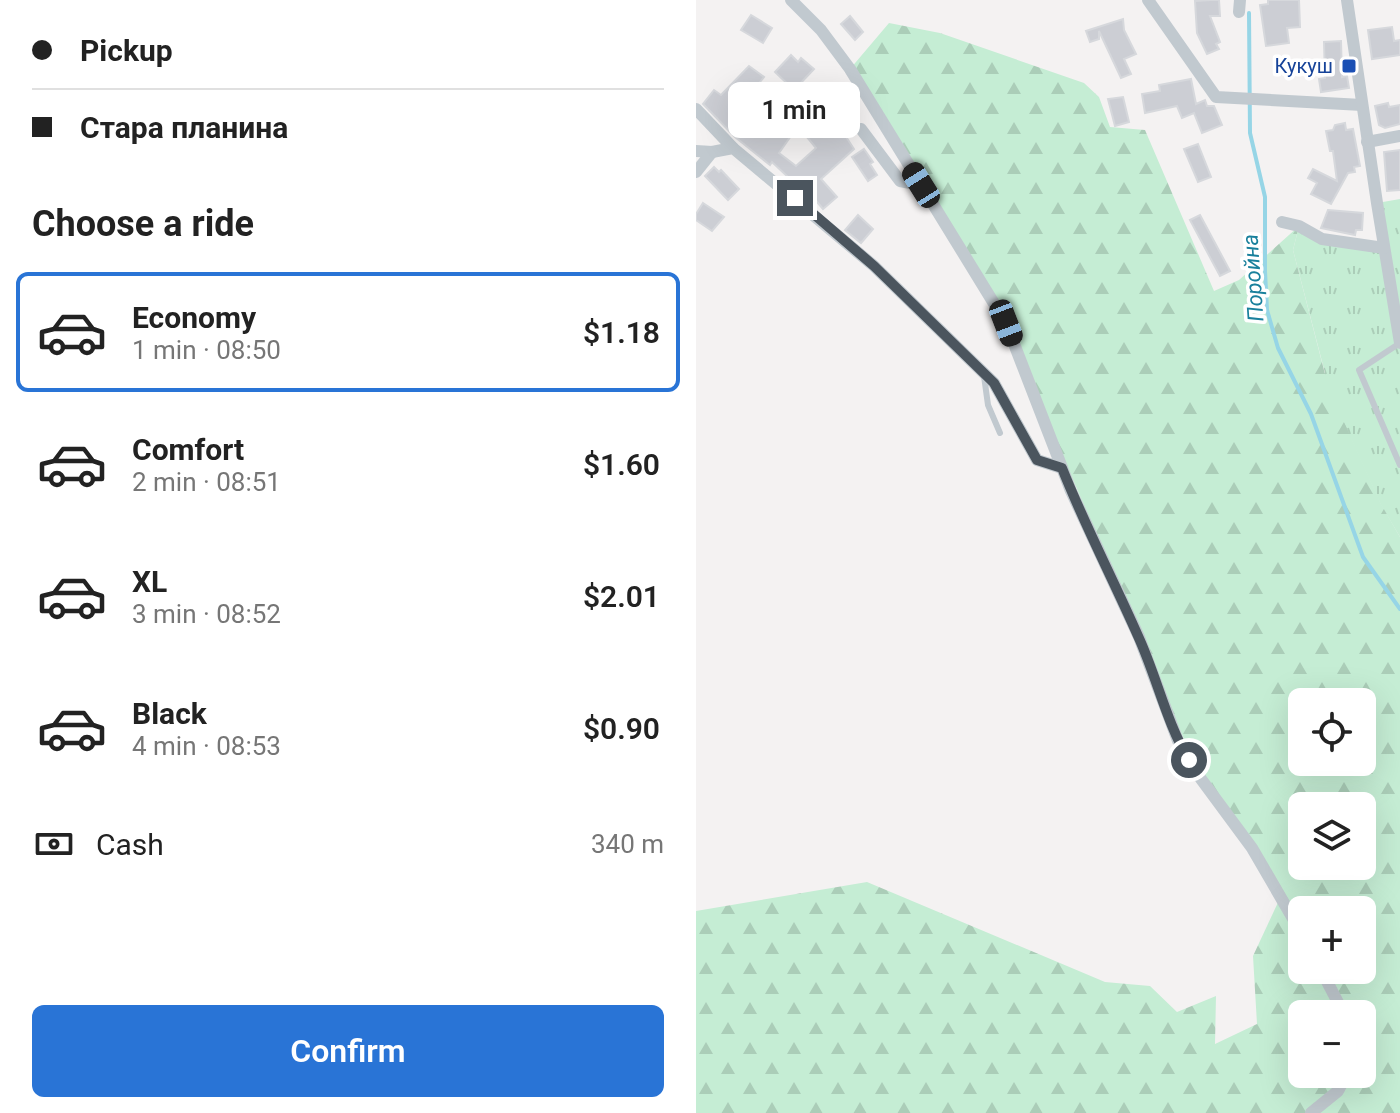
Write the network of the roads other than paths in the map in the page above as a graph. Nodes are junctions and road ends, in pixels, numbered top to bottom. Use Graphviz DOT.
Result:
graph roads {
  1 [pos="791,0"];
  2 [pos="1148,0"];
  3 [pos="1347,0"];
  4 [pos="1362,105"];
  5 [pos="696,109"];
  6 [pos="861,129"];
  7 [pos="1400,136"];
  8 [pos="1367,142"];
  9 [pos="733,148"];
  10 [pos="696,151"];
  11 [pos="712,152"];
  12 [pos="696,172"];
  13 [pos="921,185"];
  14 [pos="1282,222"];
  15 [pos="1384,248"];
  16 [pos="1395,286"];
  17 [pos="1400,343"];
  18 [pos="984,373"];
  19 [pos="1000,433"];
  20 [pos="1400,465"];
  21 [pos="1062,468"];
  22 [pos="1288,910"];
  23 [pos="1340,1088"];
  24 [pos="1311,1113"];
  1 -- 13 [label="street"];
  2 -- 4 [label="street"];
  3 -- 4 [label="street"];
  4 -- 8 [label="street"];
  5 -- 9 [label="street"];
  6 -- 13 [label="street"];
  7 -- 8 [label="street"];
  8 -- 15 [label="street"];
  9 -- 11 [label="street"];
  9 -- 18 [label="street"];
  10 -- 11 [label="street"];
  11 -- 12 [label="street"];
  13 -- 21 [label="street"];
  14 -- 15 [label="street"];
  15 -- 16 [label="street"];
  16 -- 17 [label="street"];
  17 -- 20 [label="lane"];
  18 -- 19 [label="lane"];
  18 -- 21 [label="street"];
  21 -- 22 [label="street"];
  23 -- 24 [label="street"];
}
